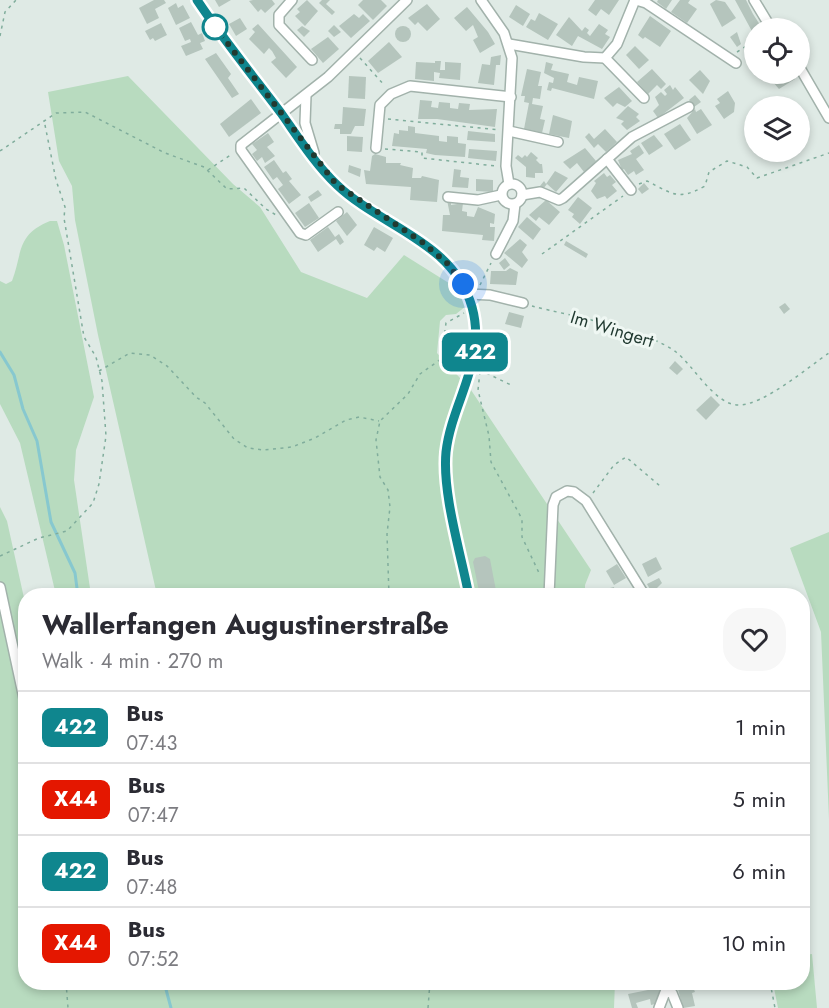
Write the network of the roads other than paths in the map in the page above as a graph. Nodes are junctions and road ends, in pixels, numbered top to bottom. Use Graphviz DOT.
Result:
graph roads {
  1 [pos="197,0"];
  2 [pos="292,0"];
  3 [pos="407,0"];
  4 [pos="481,0"];
  5 [pos="635,0"];
  6 [pos="754,0"];
  7 [pos="765,18"];
  8 [pos="509,44"];
  9 [pos="605,58"];
  10 [pos="312,60"];
  11 [pos="732,60"];
  12 [pos="809,84"];
  13 [pos="306,95"];
  14 [pos="511,97"];
  15 [pos="644,98"];
  16 [pos="689,107"];
  17 [pos="281,113"];
  18 [pos="829,118"];
  19 [pos="508,131"];
  20 [pos="558,142"];
  21 [pos="376,148"];
  22 [pos="606,159"];
  23 [pos="318,163"];
  24 [pos="509,184"];
  25 [pos="631,190"];
  26 [pos="501,195"];
  27 [pos="522,195"];
  28 [pos="448,197"];
  29 [pos="515,204"];
  30 [pos="338,212"];
  31 [pos="496,254"];
  32 [pos="468,294"];
  33 [pos="523,303"];
  34 [pos="0,587"];
  35 [pos="468,588"];
  36 [pos="549,588"];
  37 [pos="640,588"];
  38 [pos="18,671"];
  39 [pos="667,990"];
  40 [pos="670,990"];
  41 [pos="659,1008"];
  42 [pos="678,1008"];
  1 -- 17 [label="street"];
  2 -- 10 [label="street"];
  3 -- 13 [label="street"];
  4 -- 8 [label="street"];
  5 -- 9 [label="street"];
  5 -- 11 [label="street"];
  6 -- 7 [label="street"];
  8 -- 9 [label="street"];
  8 -- 14 [label="street"];
  9 -- 15 [label="street"];
  12 -- 18 [label="street"];
  13 -- 17 [label="street"];
  13 -- 23 [label="street"];
  14 -- 19 [label="street"];
  14 -- 21 [label="street"];
  16 -- 22 [label="street"];
  17 -- 23 [label="street"];
  17 -- 30 [label="street"];
  19 -- 20 [label="street"];
  19 -- 24 [label="street"];
  22 -- 25 [label="street"];
  22 -- 27 [label="street"];
  23 -- 32 [label="street"];
  24 -- 26 [label="street"];
  24 -- 27 [label="street"];
  26 -- 28 [label="street"];
  26 -- 29 [label="street"];
  27 -- 29 [label="street"];
  29 -- 31 [label="street"];
  32 -- 33 [label="street"];
  32 -- 35 [label="street"];
  34 -- 38 [label="street"];
  36 -- 37 [label="street"];
  39 -- 41 [label="street"];
  40 -- 42 [label="street"];
}
